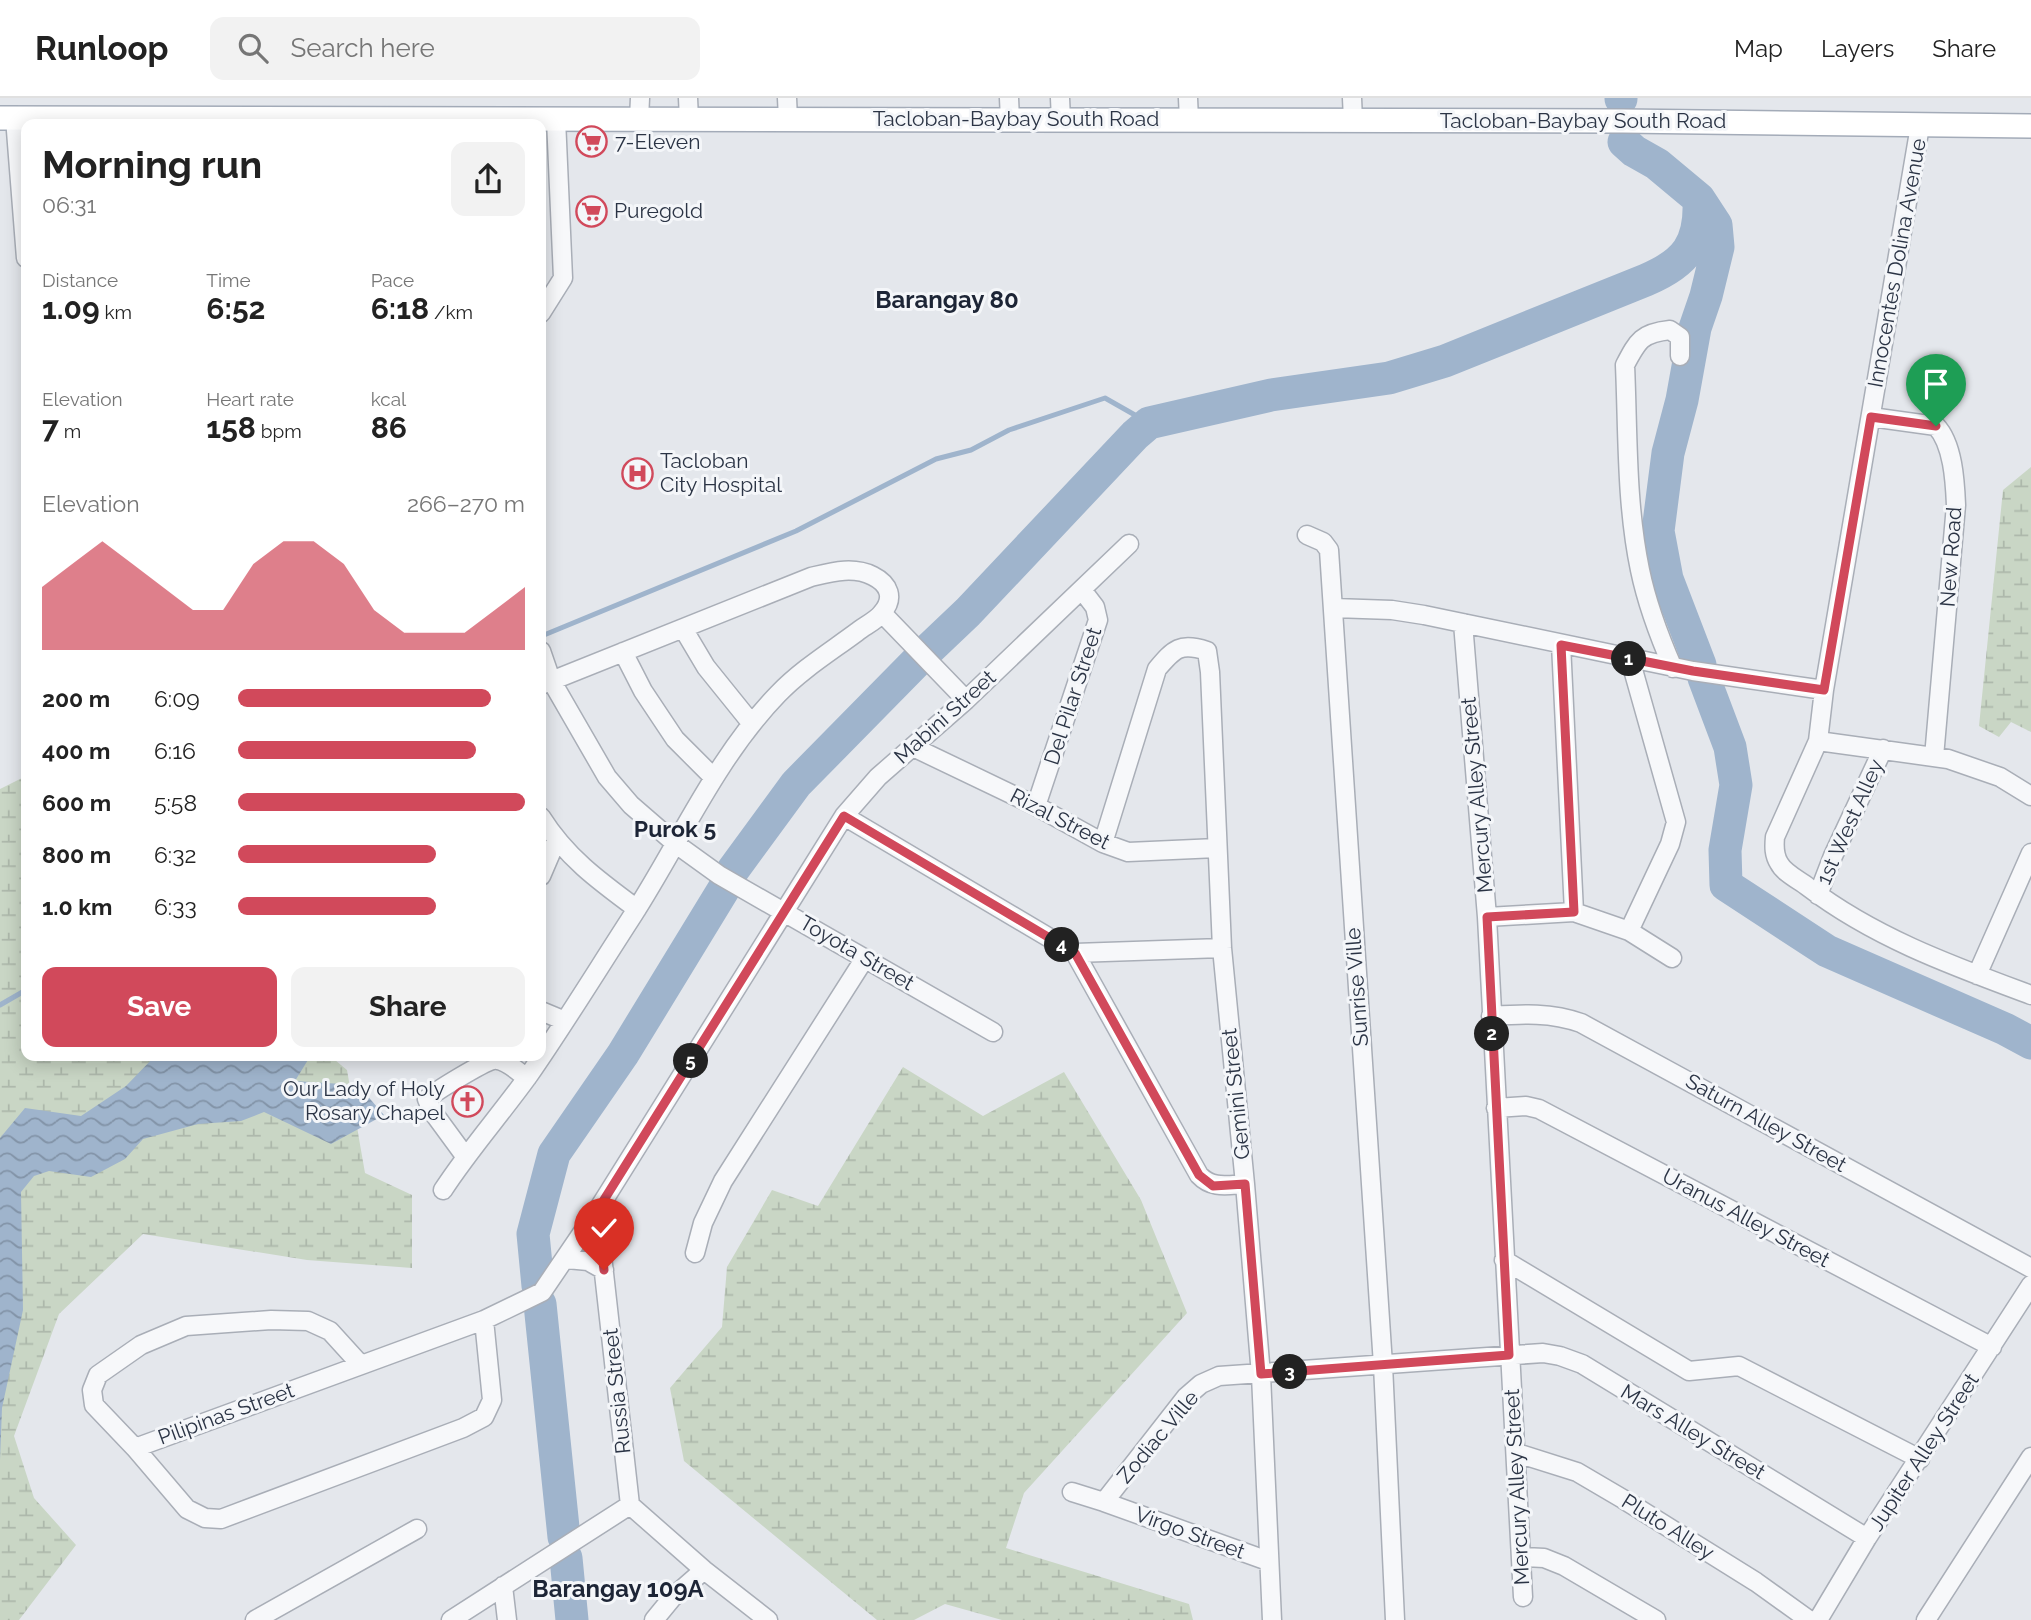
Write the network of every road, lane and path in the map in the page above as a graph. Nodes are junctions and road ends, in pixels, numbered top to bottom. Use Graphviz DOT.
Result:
graph roads {
  1 [pos="639,108"];
  2 [pos="689,108"];
  3 [pos="787,109"];
  4 [pos="1009,109"];
  5 [pos="1060,109"];
  6 [pos="1189,109"];
  7 [pos="1353,109"];
  8 [pos="8,118"];
  9 [pos="556,118"];
  10 [pos="1920,126"];
  11 [pos="2031,126"];
  12 [pos="21,219"];
  13 [pos="546,305"];
  14 [pos="1681,356"];
  15 [pos="1871,417"];
  16 [pos="1307,535"];
  17 [pos="1129,544"];
  18 [pos="1082,590"];
  19 [pos="1334,608"];
  20 [pos="882,613"];
  21 [pos="1463,623"];
  22 [pos="684,630"];
  23 [pos="1561,645"];
  24 [pos="623,652"];
  25 [pos="1630,659"];
  26 [pos="1674,668"];
  27 [pos="546,682"];
  28 [pos="1824,690"];
  29 [pos="966,700"];
  30 [pos="752,724"];
  31 [pos="1818,741"];
  32 [pos="913,747"];
  33 [pos="1883,749"];
  34 [pos="1934,757"];
  35 [pos="714,778"];
  36 [pos="2031,796"];
  37 [pos="1036,806"];
  38 [pos="844,816"];
  39 [pos="546,825"];
  40 [pos="556,841"];
  41 [pos="1102,843"];
  42 [pos="676,844"];
  43 [pos="1217,848"];
  44 [pos="2031,853"];
  45 [pos="546,864"];
  46 [pos="1818,895"];
  47 [pos="636,909"];
  48 [pos="784,911"];
  49 [pos="1574,912"];
  50 [pos="1487,917"];
  51 [pos="1629,931"];
  52 [pos="1222,948"];
  53 [pos="1075,953"];
  54 [pos="866,958"];
  55 [pos="1672,958"];
  56 [pos="1977,975"];
  57 [pos="2031,995"];
  58 [pos="546,1013"];
  59 [pos="1491,1016"];
  60 [pos="565,1021"];
  61 [pos="993,1032"];
  62 [pos="546,1050"];
  63 [pos="491,1061"];
  64 [pos="499,1061"];
  65 [pos="538,1061"];
  66 [pos="527,1078"];
  67 [pos="1496,1108"];
  68 [pos="465,1156"];
  69 [pos="1245,1184"];
  70 [pos="443,1190"];
  71 [pos="597,1211"];
  72 [pos="695,1253"];
  73 [pos="567,1259"];
  74 [pos="1504,1260"];
  75 [pos="2031,1268"];
  76 [pos="604,1270"];
  77 [pos="2031,1285"];
  78 [pos="484,1320"];
  79 [pos="1992,1347"];
  80 [pos="1509,1355"];
  81 [pos="360,1364"];
  82 [pos="1383,1365"];
  83 [pos="1261,1374"];
  84 [pos="135,1448"];
  85 [pos="1517,1453"];
  86 [pos="2031,1457"];
  87 [pos="1920,1459"];
  88 [pos="1072,1492"];
  89 [pos="1104,1502"];
  90 [pos="630,1505"];
  91 [pos="417,1529"];
  92 [pos="1867,1538"];
  93 [pos="1522,1557"];
  94 [pos="1268,1561"];
  95 [pos="704,1570"];
  96 [pos="503,1586"];
  97 [pos="1524,1597"];
  98 [pos="255,1620"];
  99 [pos="451,1620"];
  100 [pos="507,1620"];
  101 [pos="654,1620"];
  102 [pos="768,1620"];
  103 [pos="1272,1620"];
  104 [pos="1395,1620"];
  105 [pos="1656,1620"];
  106 [pos="1809,1620"];
  107 [pos="1818,1620"];
  108 [pos="1926,1620"];
  1 -- 2 [label="main road, Tacloban-Baybay South Road"];
  1 -- 9 [label="main road, Tacloban-Baybay South Road"];
  2 -- 3 [label="main road, Tacloban-Baybay South Road"];
  3 -- 4 [label="main road, Tacloban-Baybay South Road"];
  4 -- 5 [label="main road, Tacloban-Baybay South Road"];
  5 -- 6 [label="main road, Tacloban-Baybay South Road"];
  6 -- 7 [label="main road, Tacloban-Baybay South Road"];
  7 -- 10 [label="main road, Tacloban-Baybay South Road"];
  8 -- 9 [label="main road, Tacloban-Baybay South Road"];
  8 -- 12 [label="street"];
  9 -- 13 [label="street"];
  10 -- 11 [label="main road, Tacloban-Baybay South Road"];
  10 -- 15 [label="street, Innocentes Dolina Avenue"];
  14 -- 26 [label="street"];
  15 -- 28 [label="street, Innocentes Dolina Avenue"];
  15 -- 34 [label="street, New Road"];
  16 -- 19 [label="street, Sunrise Ville"];
  17 -- 18 [label="street, Mabini Street"];
  18 -- 29 [label="street, Mabini Street"];
  18 -- 37 [label="street, Del Pilar Street"];
  19 -- 21 [label="street"];
  19 -- 82 [label="street, Sunrise Ville"];
  20 -- 22 [label="street"];
  20 -- 29 [label="street"];
  20 -- 30 [label="street"];
  21 -- 23 [label="street"];
  21 -- 50 [label="street, Mercury Alley Street"];
  22 -- 24 [label="street"];
  22 -- 30 [label="street"];
  23 -- 25 [label="street"];
  23 -- 49 [label="street"];
  24 -- 27 [label="street"];
  24 -- 35 [label="street"];
  25 -- 26 [label="street"];
  25 -- 51 [label="street"];
  26 -- 28 [label="street"];
  27 -- 42 [label="street, Toyota Street"];
  28 -- 31 [label="street, Innocentes Dolina Avenue"];
  29 -- 32 [label="street, Mabini Street"];
  30 -- 35 [label="street"];
  31 -- 33 [label="street"];
  31 -- 46 [label="street, Innocentes Dolina Avenue"];
  32 -- 37 [label="street, Rizal Street"];
  32 -- 38 [label="street, Mabini Street"];
  33 -- 34 [label="street"];
  33 -- 46 [label="street, 1st West Alley"];
  34 -- 36 [label="street"];
  35 -- 42 [label="street"];
  37 -- 41 [label="street, Rizal Street"];
  38 -- 48 [label="street, Mabini Street"];
  38 -- 53 [label="street"];
  39 -- 40 [label="street"];
  40 -- 45 [label="street"];
  40 -- 47 [label="street"];
  41 -- 43 [label="street, Rizal Street"];
  41 -- 43 [label="street, Gemini Street"];
  42 -- 47 [label="street"];
  42 -- 48 [label="street, Toyota Street"];
  43 -- 52 [label="street, Gemini Street"];
  44 -- 56 [label="street"];
  46 -- 56 [label="street"];
  47 -- 60 [label="street"];
  48 -- 54 [label="street, Toyota Street"];
  48 -- 71 [label="street"];
  49 -- 50 [label="street"];
  49 -- 51 [label="street"];
  50 -- 59 [label="street, Mercury Alley Street"];
  51 -- 55 [label="street"];
  52 -- 53 [label="street"];
  52 -- 69 [label="street, Gemini Street"];
  53 -- 69 [label="street"];
  54 -- 61 [label="street, Toyota Street"];
  54 -- 72 [label="street"];
  56 -- 57 [label="street"];
  58 -- 60 [label="street"];
  59 -- 67 [label="street, Mercury Alley Street"];
  59 -- 75 [label="street, Saturn Alley Street"];
  60 -- 62 [label="street"];
  63 -- 68 [label="street"];
  64 -- 66 [label="street"];
  65 -- 66 [label="street"];
  66 -- 68 [label="street"];
  67 -- 74 [label="street, Mercury Alley Street"];
  67 -- 79 [label="street, Uranus Alley Street"];
  68 -- 70 [label="street"];
  69 -- 83 [label="street, Gemini Street"];
  71 -- 73 [label="street, Pilipinas Street"];
  71 -- 76 [label="street, Russia Street"];
  73 -- 76 [label="street"];
  73 -- 78 [label="street, Pilipinas Street"];
  74 -- 80 [label="street, Mercury Alley Street"];
  74 -- 87 [label="street"];
  76 -- 90 [label="street, Russia Street"];
  77 -- 79 [label="street, Jupiter Alley Street"];
  78 -- 81 [label="street, Pilipinas Street"];
  78 -- 84 [label="street"];
  79 -- 87 [label="street, Jupiter Alley Street"];
  80 -- 82 [label="street, Zodiac Ville"];
  80 -- 85 [label="street, Mercury Alley Street"];
  80 -- 92 [label="street, Mars Alley Street"];
  81 -- 84 [label="street, Pilipinas Street"];
  81 -- 84 [label="street, Pilipinas Street"];
  82 -- 83 [label="street, Zodiac Ville"];
  82 -- 104 [label="street"];
  83 -- 89 [label="street, Zodiac Ville"];
  83 -- 94 [label="street, Gemini Street"];
  85 -- 93 [label="street, Mercury Alley Street"];
  85 -- 106 [label="street, Pluto Alley"];
  86 -- 108 [label="street"];
  87 -- 92 [label="street, Jupiter Alley Street"];
  88 -- 89 [label="street, Virgo Street"];
  89 -- 94 [label="street, Virgo Street"];
  90 -- 95 [label="street"];
  90 -- 96 [label="street"];
  91 -- 98 [label="street"];
  92 -- 107 [label="street, Jupiter Alley Street"];
  93 -- 97 [label="street, Mercury Alley Street"];
  93 -- 105 [label="street"];
  94 -- 103 [label="street, Gemini Street"];
  95 -- 101 [label="street"];
  95 -- 102 [label="street"];
  96 -- 99 [label="street"];
  96 -- 100 [label="street"];
}
